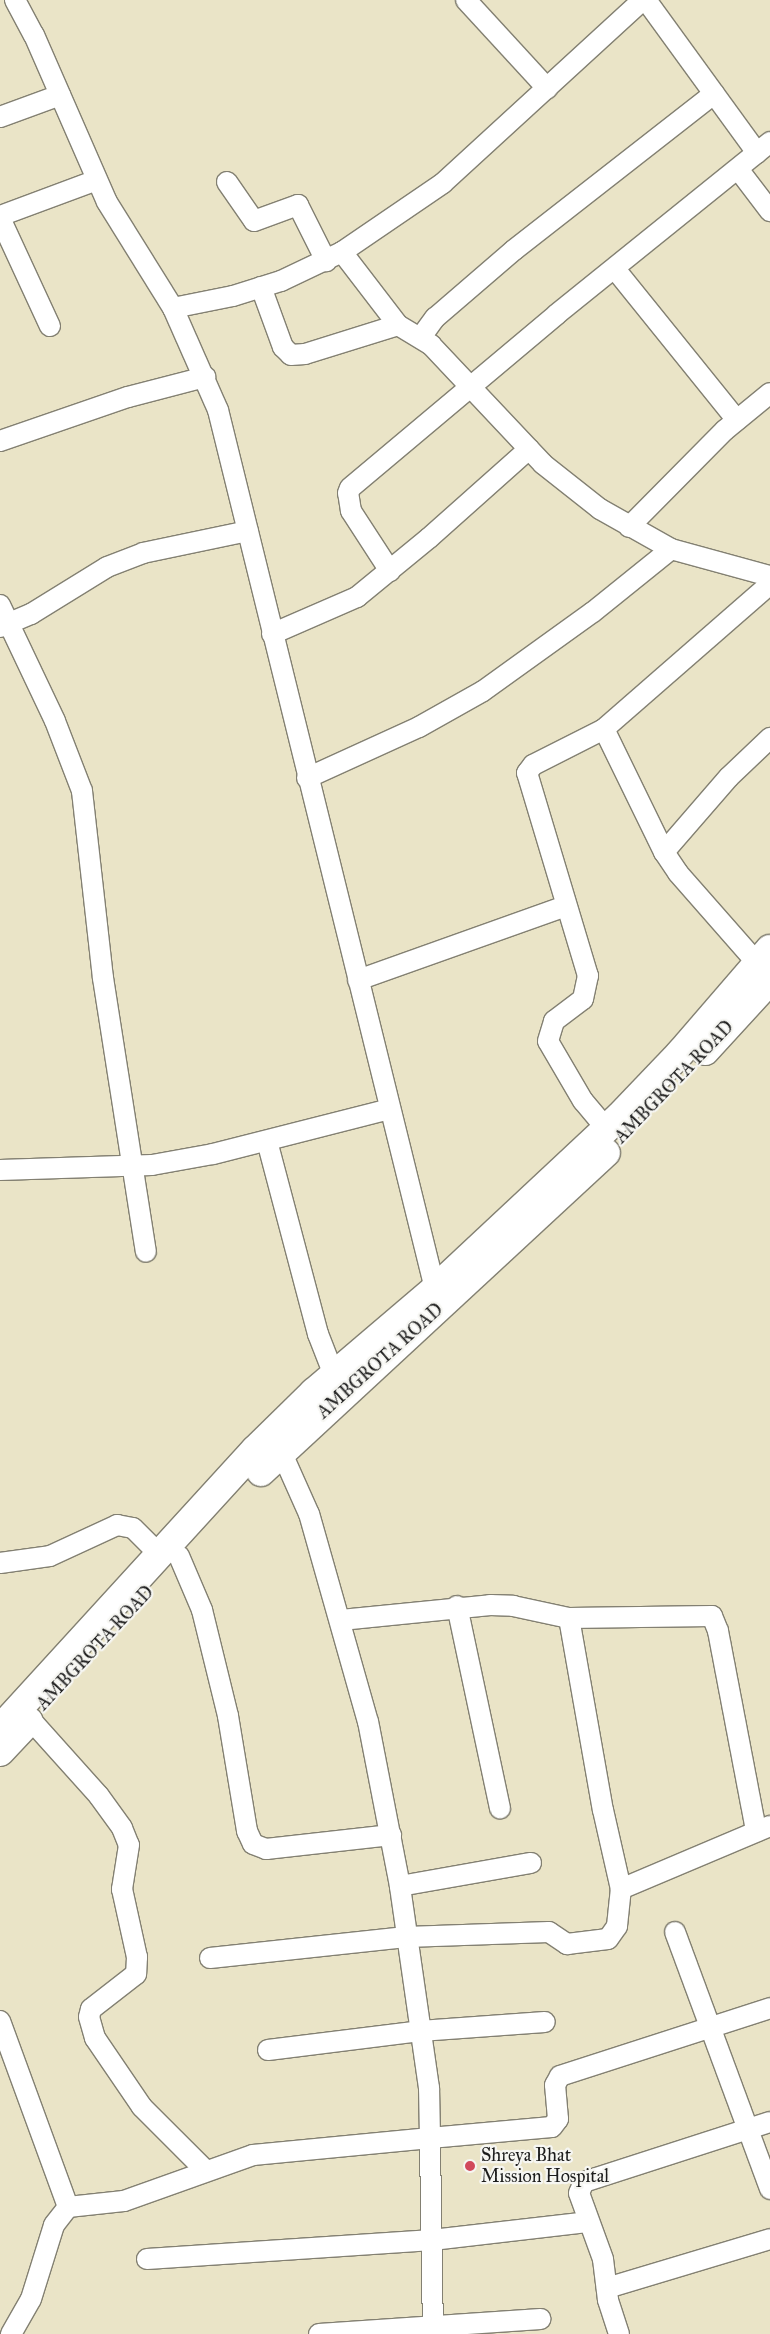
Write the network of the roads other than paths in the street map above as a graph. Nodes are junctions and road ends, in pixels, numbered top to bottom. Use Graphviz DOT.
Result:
graph roads {
  1 [pos="15,0"];
  2 [pos="466,0"];
  3 [pos="645,0"];
  4 [pos="547,88"];
  5 [pos="714,94"];
  6 [pos="60,95"];
  7 [pos="0,117"];
  8 [pos="763,148"];
  9 [pos="738,169"];
  10 [pos="97,180"];
  11 [pos="227,182"];
  12 [pos="770,211"];
  13 [pos="0,217"];
  14 [pos="334,257"];
  15 [pos="614,269"];
  16 [pos="261,287"];
  17 [pos="174,308"];
  18 [pos="398,325"];
  19 [pos="50,326"];
  20 [pos="421,337"];
  21 [pos="205,377"];
  22 [pos="469,388"];
  23 [pos="770,393"];
  24 [pos="737,420"];
  25 [pos="0,442"];
  26 [pos="528,449"];
  27 [pos="629,527"];
  28 [pos="248,531"];
  29 [pos="671,549"];
  30 [pos="390,571"];
  31 [pos="770,576"];
  32 [pos="770,584"];
  33 [pos="0,605"];
  34 [pos="5,625"];
  35 [pos="272,634"];
  36 [pos="604,729"];
  37 [pos="770,738"];
  38 [pos="307,778"];
  39 [pos="664,852"];
  40 [pos="566,906"];
  41 [pos="770,936"];
  42 [pos="760,952"];
  43 [pos="358,980"];
  44 [pos="770,980"];
  45 [pos="389,1109"];
  46 [pos="600,1121"];
  47 [pos="267,1141"];
  48 [pos="132,1168"];
  49 [pos="0,1170"];
  50 [pos="146,1252"];
  51 [pos="433,1280"];
  52 [pos="334,1375"];
  53 [pos="281,1451"];
  54 [pos="169,1555"];
  55 [pos="0,1563"];
  56 [pos="457,1606"];
  57 [pos="569,1618"];
  58 [pos="341,1620"];
  59 [pos="30,1719"];
  60 [pos="0,1729"];
  61 [pos="0,1752"];
  62 [pos="500,1808"];
  63 [pos="763,1828"];
  64 [pos="391,1835"];
  65 [pos="531,1863"];
  66 [pos="400,1886"];
  67 [pos="621,1889"];
  68 [pos="675,1932"];
  69 [pos="406,1937"];
  70 [pos="210,1958"];
  71 [pos="770,2008"];
  72 [pos="0,2022"];
  73 [pos="545,2022"];
  74 [pos="713,2027"];
  75 [pos="420,2031"];
  76 [pos="268,2050"];
  77 [pos="770,2122"];
  78 [pos="747,2129"];
  79 [pos="430,2138"];
  80 [pos="205,2170"];
  81 [pos="770,2189"];
  82 [pos="68,2207"];
  83 [pos="587,2222"];
  84 [pos="770,2239"];
  85 [pos="432,2240"];
  86 [pos="147,2260"];
  87 [pos="607,2288"];
  88 [pos="540,2319"];
  89 [pos="433,2330"];
  90 [pos="11,2334"];
  91 [pos="319,2334"];
  92 [pos="619,2334"];
  1 -- 6 [label="street"];
  2 -- 4 [label="street"];
  3 -- 4 [label="street"];
  3 -- 5 [label="street"];
  4 -- 14 [label="street"];
  5 -- 8 [label="street"];
  5 -- 20 [label="street"];
  6 -- 7 [label="street"];
  6 -- 10 [label="street"];
  8 -- 9 [label="street"];
  9 -- 12 [label="street"];
  9 -- 15 [label="street"];
  10 -- 13 [label="street"];
  10 -- 17 [label="street"];
  11 -- 14 [label="street"];
  13 -- 19 [label="street"];
  14 -- 16 [label="street"];
  14 -- 18 [label="street"];
  15 -- 22 [label="street"];
  15 -- 24 [label="street"];
  16 -- 17 [label="street"];
  16 -- 18 [label="street"];
  17 -- 21 [label="street"];
  18 -- 20 [label="street"];
  20 -- 22 [label="street"];
  21 -- 25 [label="street"];
  21 -- 28 [label="street"];
  22 -- 26 [label="street"];
  22 -- 30 [label="street"];
  23 -- 24 [label="street"];
  24 -- 27 [label="street"];
  26 -- 27 [label="street"];
  26 -- 30 [label="street"];
  27 -- 29 [label="street"];
  28 -- 34 [label="street"];
  28 -- 35 [label="street"];
  29 -- 31 [label="street"];
  29 -- 38 [label="street"];
  30 -- 35 [label="street"];
  32 -- 36 [label="street"];
  33 -- 34 [label="street"];
  34 -- 48 [label="street"];
  35 -- 38 [label="street"];
  36 -- 39 [label="street"];
  36 -- 40 [label="street"];
  37 -- 39 [label="street"];
  38 -- 43 [label="street"];
  39 -- 42 [label="street"];
  40 -- 43 [label="street"];
  40 -- 46 [label="street"];
  41 -- 42 [label="street"];
  42 -- 46 [label="street"];
  42 -- 51 [label="main road"];
  43 -- 45 [label="street"];
  44 -- 53 [label="main road, AMBGROTA ROAD"];
  45 -- 47 [label="street"];
  45 -- 51 [label="street"];
  46 -- 51 [label="street"];
  47 -- 48 [label="street"];
  47 -- 52 [label="street"];
  48 -- 49 [label="street"];
  48 -- 50 [label="street"];
  51 -- 52 [label="main road"];
  52 -- 54 [label="main road"];
  53 -- 54 [label="main road, AMBGROTA ROAD"];
  53 -- 58 [label="street"];
  54 -- 55 [label="street"];
  54 -- 59 [label="main road, AMBGROTA ROAD"];
  54 -- 60 [label="main road"];
  54 -- 64 [label="street"];
  56 -- 57 [label="street"];
  56 -- 58 [label="street"];
  56 -- 62 [label="street"];
  57 -- 63 [label="street"];
  57 -- 67 [label="street"];
  58 -- 64 [label="street"];
  59 -- 61 [label="main road, AMBGROTA ROAD"];
  59 -- 80 [label="street"];
  63 -- 67 [label="street"];
  64 -- 66 [label="street"];
  65 -- 66 [label="street"];
  66 -- 69 [label="street"];
  67 -- 69 [label="street"];
  68 -- 74 [label="street"];
  69 -- 70 [label="street"];
  69 -- 75 [label="street"];
  71 -- 74 [label="street"];
  72 -- 82 [label="street"];
  73 -- 75 [label="street"];
  74 -- 78 [label="street"];
  74 -- 79 [label="street"];
  75 -- 76 [label="street"];
  75 -- 79 [label="street"];
  77 -- 78 [label="street"];
  78 -- 81 [label="street"];
  78 -- 83 [label="street"];
  79 -- 80 [label="street"];
  79 -- 85 [label="street"];
  80 -- 82 [label="street"];
  82 -- 90 [label="street"];
  83 -- 85 [label="street"];
  83 -- 87 [label="street"];
  84 -- 87 [label="street"];
  85 -- 86 [label="street"];
  85 -- 89 [label="street"];
  87 -- 92 [label="street"];
  88 -- 89 [label="street"];
  89 -- 91 [label="street"];
}
